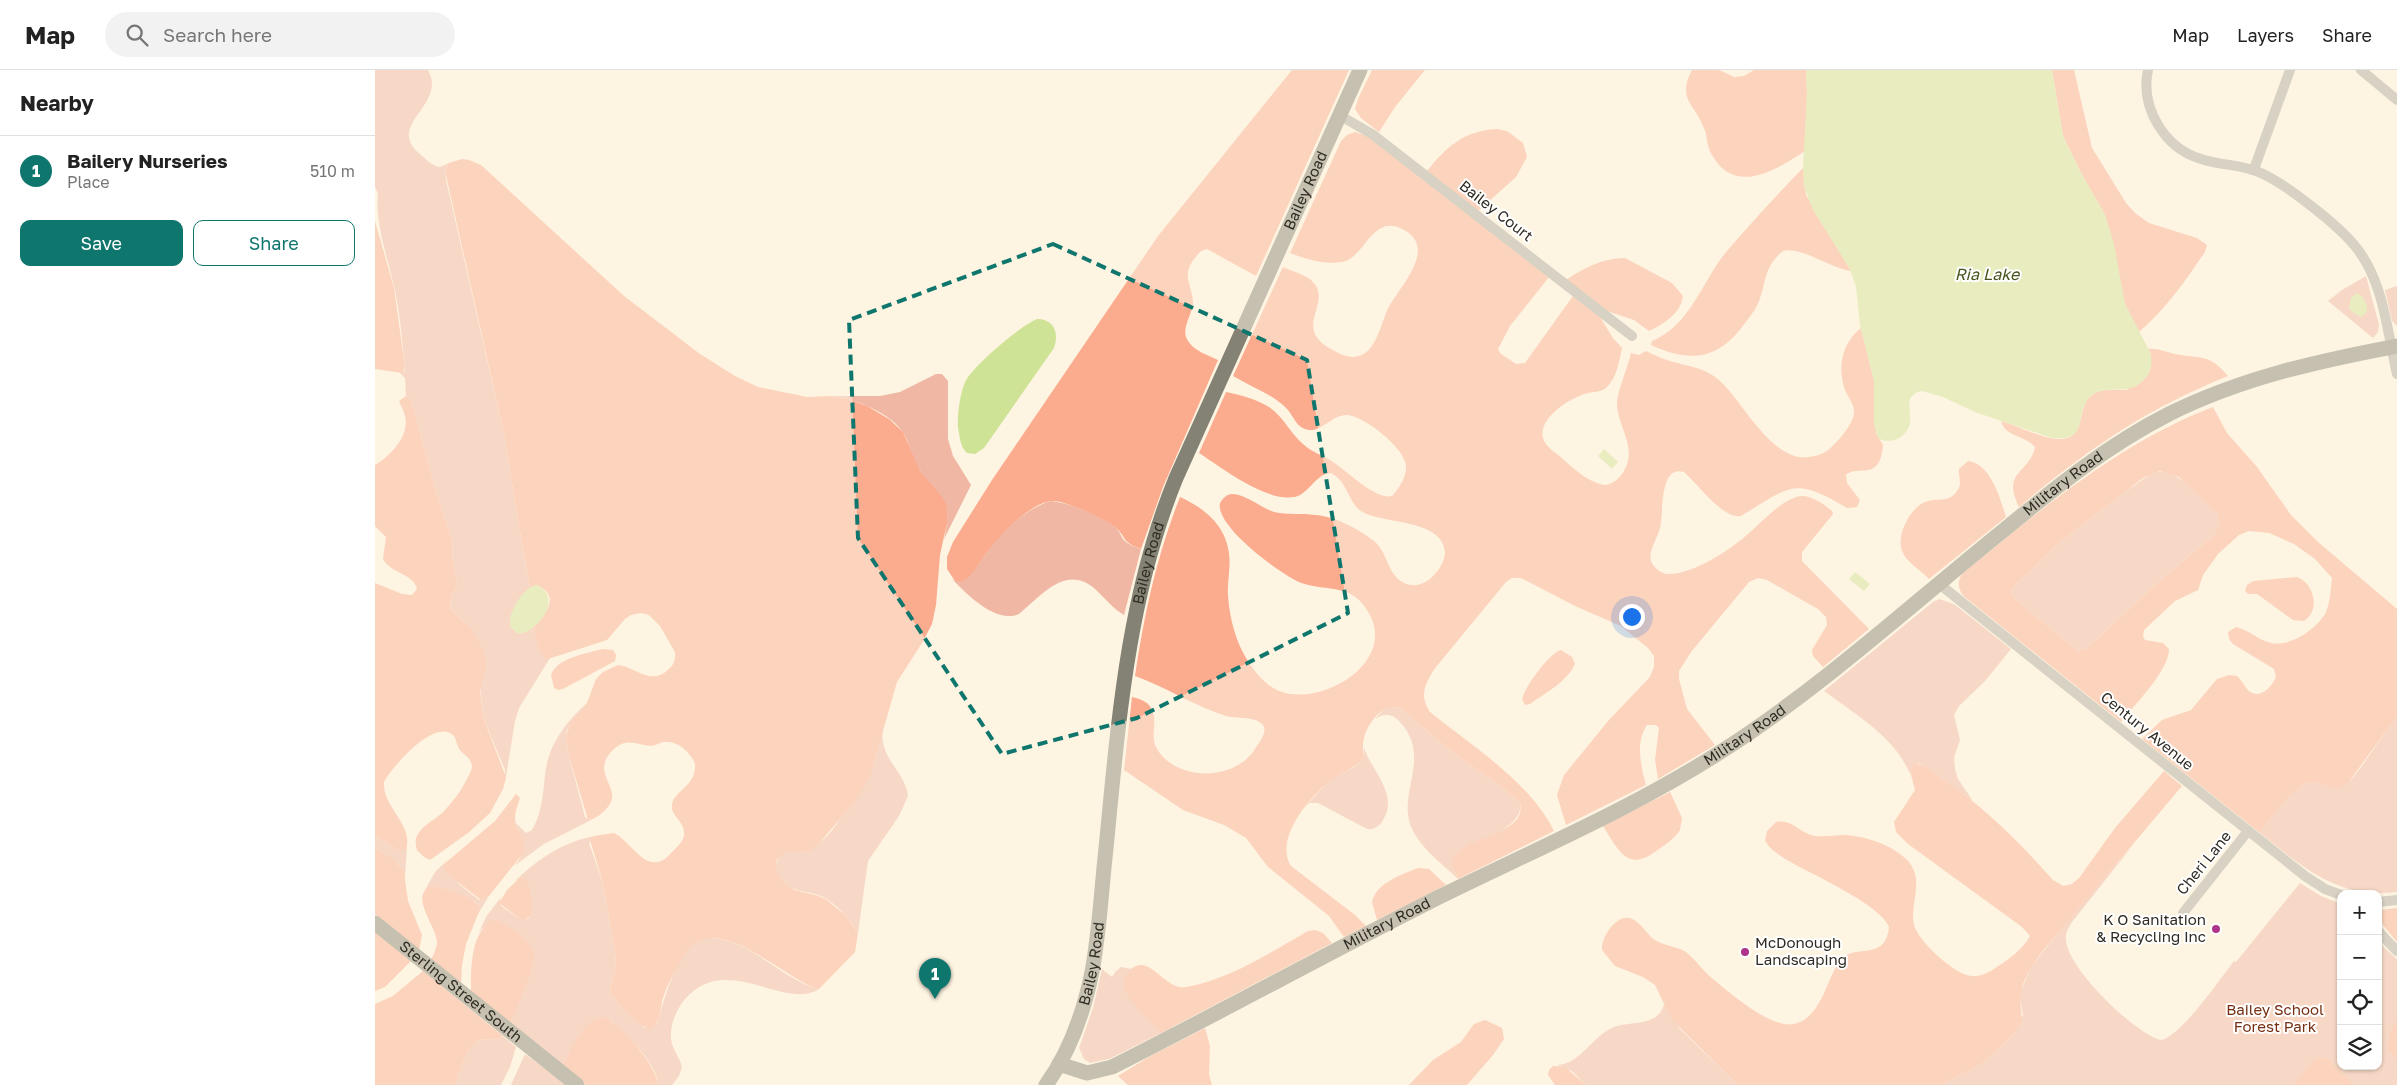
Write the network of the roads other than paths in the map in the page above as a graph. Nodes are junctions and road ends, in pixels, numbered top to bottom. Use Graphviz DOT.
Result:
graph roads {
  1 [pos="1360,70"];
  2 [pos="2148,70"];
  3 [pos="2290,70"];
  4 [pos="2361,70"];
  5 [pos="2397,100"];
  6 [pos="1339,115"];
  7 [pos="2254,170"];
  8 [pos="1632,336"];
  9 [pos="2394,346"];
  10 [pos="2397,374"];
  11 [pos="1938,583"];
  12 [pos="2248,831"];
  13 [pos="2337,894"];
  14 [pos="2397,900"];
  15 [pos="2382,902"];
  16 [pos="2183,913"];
  17 [pos="375,923"];
  18 [pos="2382,935"];
  19 [pos="2397,951"];
  20 [pos="1059,1064"];
  21 [pos="577,1085"];
  22 [pos="1046,1085"];
  1 -- 6 [label="street, Bailey Road"];
  2 -- 7 [label="street"];
  3 -- 7 [label="street"];
  4 -- 5 [label="street"];
  6 -- 8 [label="street, Bailey Court"];
  6 -- 20 [label="street, Bailey Road"];
  7 -- 9 [label="street"];
  9 -- 10 [label="street"];
  9 -- 11 [label="street, Military Road"];
  11 -- 12 [label="street, Century Avenue"];
  11 -- 20 [label="street, Military Road"];
  12 -- 13 [label="street, Century Avenue"];
  12 -- 16 [label="street, Cheri Lane"];
  14 -- 15 [label="street"];
  17 -- 21 [label="street, Sterling Street South"];
  18 -- 19 [label="street"];
  20 -- 22 [label="street, Bailey Road"];
}
